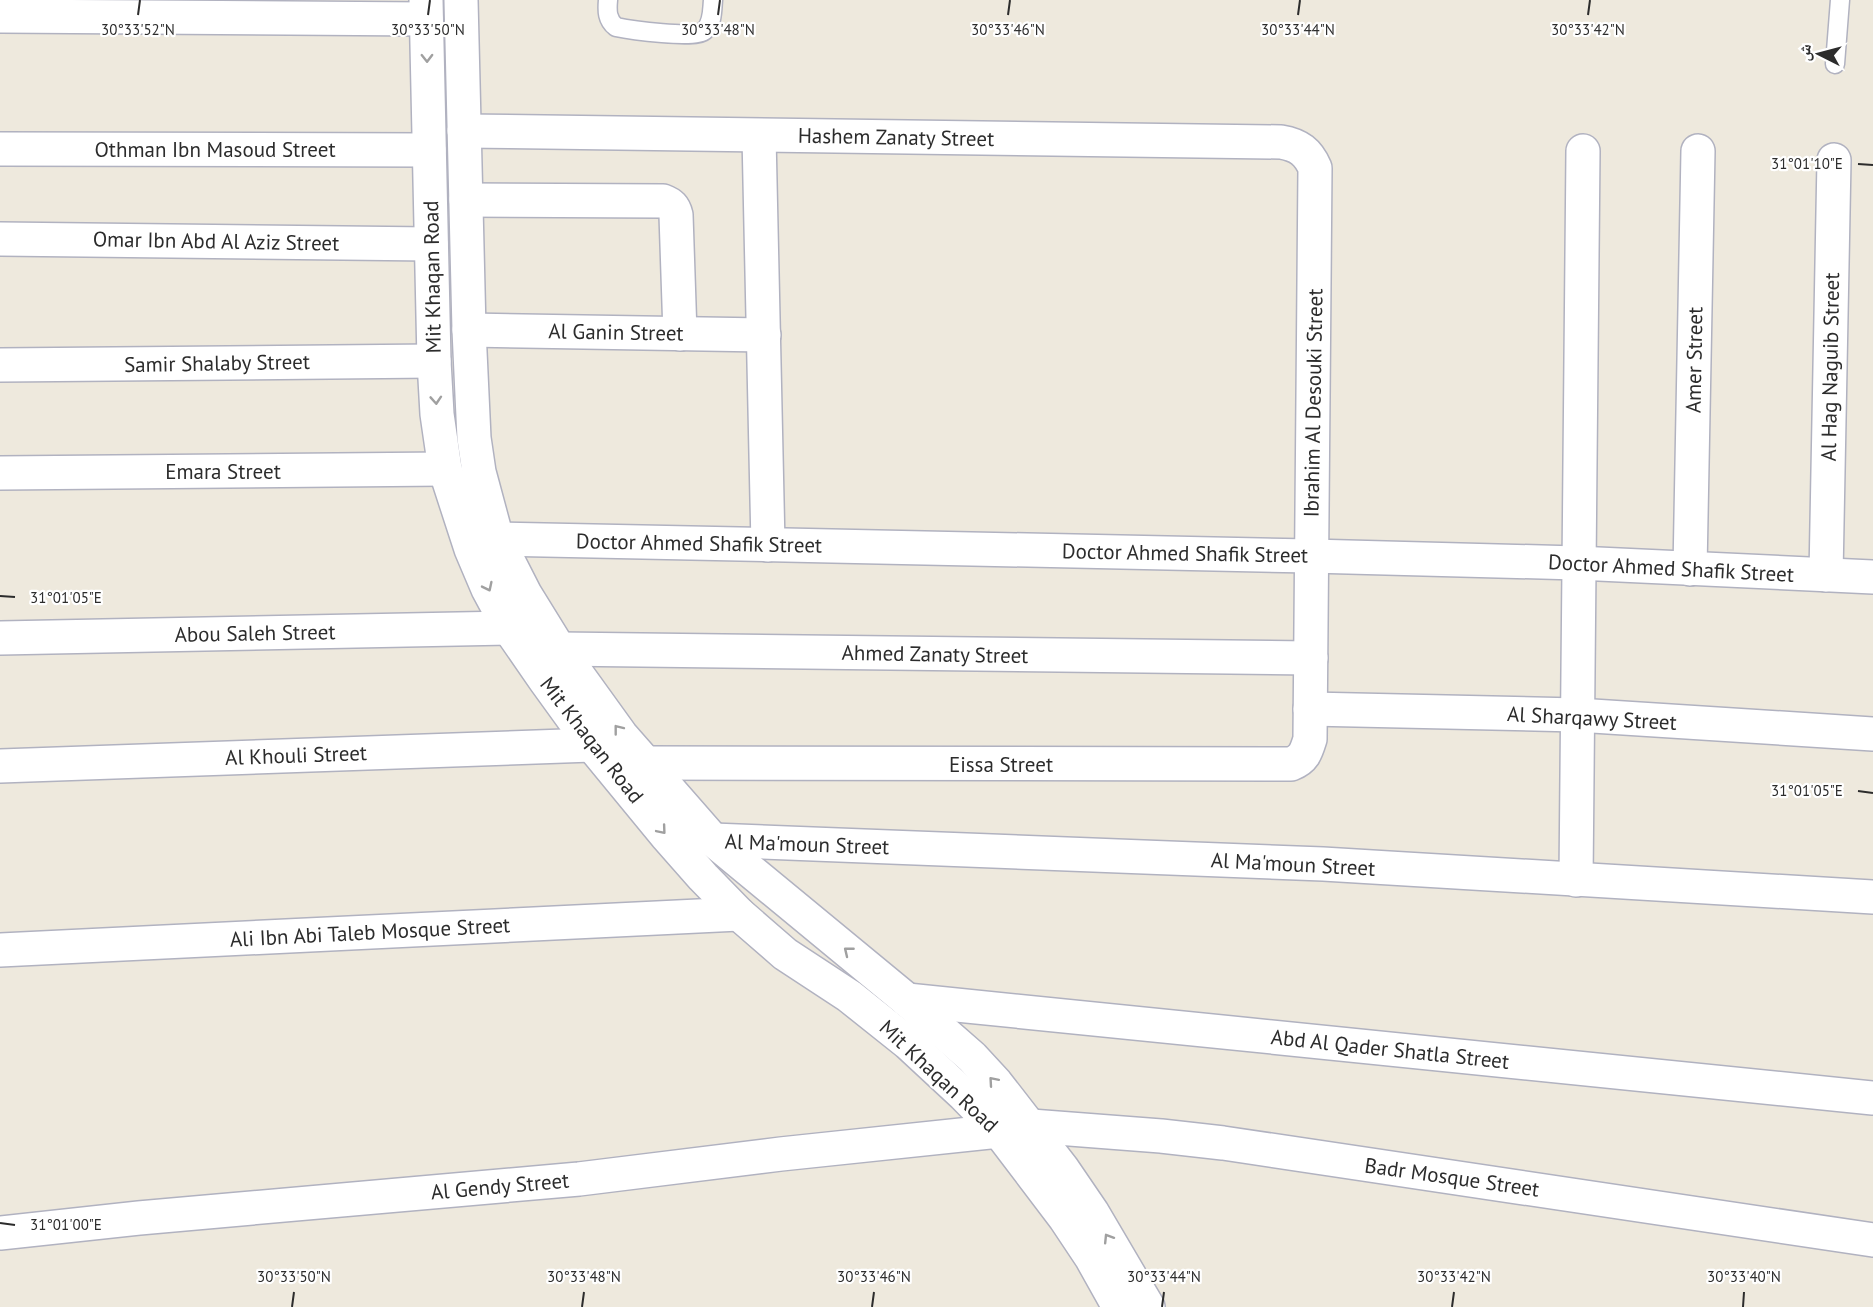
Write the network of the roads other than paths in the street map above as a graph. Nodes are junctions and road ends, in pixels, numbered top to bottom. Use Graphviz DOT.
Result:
graph roads {
  1 [pos="461,0"];
  2 [pos="608,0"];
  3 [pos="713,0"];
  4 [pos="1840,0"];
  5 [pos="426,9"];
  6 [pos="0,16"];
  7 [pos="1834,64"];
  8 [pos="464,131"];
  9 [pos="759,136"];
  10 [pos="0,149"];
  11 [pos="429,150"];
  12 [pos="1583,151"];
  13 [pos="1698,151"];
  14 [pos="1834,160"];
  15 [pos="1315,168"];
  16 [pos="466,200"];
  17 [pos="0,239"];
  18 [pos="431,244"];
  19 [pos="469,330"];
  20 [pos="680,334"];
  21 [pos="764,335"];
  22 [pos="434,361"];
  23 [pos="0,365"];
  24 [pos="445,470"];
  25 [pos="0,473"];
  26 [pos="497,539"];
  27 [pos="768,545"];
  28 [pos="1311,556"];
  29 [pos="1577,563"];
  30 [pos="1690,569"];
  31 [pos="1826,575"];
  32 [pos="1873,577"];
  33 [pos="509,628"];
  34 [pos="0,638"];
  35 [pos="559,649"];
  36 [pos="1311,658"];
  37 [pos="1310,709"];
  38 [pos="1577,715"];
  39 [pos="1873,734"];
  40 [pos="592,745"];
  41 [pos="646,764"];
  42 [pos="0,766"];
  43 [pos="712,840"];
  44 [pos="1576,880"];
  45 [pos="1873,897"];
  46 [pos="739,914"];
  47 [pos="0,950"];
  48 [pos="907,1000"];
  49 [pos="1873,1098"];
  50 [pos="1031,1126"];
  51 [pos="999,1131"];
  52 [pos="0,1233"];
  53 [pos="1873,1240"];
  54 [pos="1122,1306"];
  1 -- 8 [label="street, Mit Khaqan Road"];
  2 -- 3 [label="lane"];
  4 -- 7 [label="lane"];
  5 -- 6 [label="street"];
  5 -- 11 [label="street, Mit Khaqan Road, one-way"];
  8 -- 9 [label="street, Hashem Zanaty Street"];
  8 -- 16 [label="street, Mit Khaqan Road"];
  9 -- 15 [label="street, Hashem Zanaty Street"];
  9 -- 21 [label="street"];
  10 -- 11 [label="street, Othman Ibn Masoud Street"];
  11 -- 18 [label="street, Mit Khaqan Road"];
  12 -- 29 [label="street"];
  13 -- 30 [label="street, Amer Street"];
  14 -- 31 [label="street, Al Hag Naguib Street"];
  15 -- 28 [label="street, Ibrahim Al Desouki Street"];
  16 -- 19 [label="street, Mit Khaqan Road"];
  16 -- 20 [label="street"];
  17 -- 18 [label="street, Omar Ibn Abd Al Aziz Street"];
  18 -- 22 [label="street, Mit Khaqan Road"];
  19 -- 20 [label="street, Al Ganin Street"];
  19 -- 26 [label="street, Mit Khaqan Road"];
  20 -- 21 [label="street, Al Ganin Street"];
  21 -- 27 [label="street"];
  22 -- 23 [label="street, Samir Shalaby Street"];
  22 -- 24 [label="street, Mit Khaqan Road, one-way"];
  24 -- 25 [label="street, Emara Street"];
  24 -- 33 [label="street, Mit Khaqan Road, one-way"];
  26 -- 27 [label="street, Doctor Ahmed Shafik Street"];
  26 -- 35 [label="street, Mit Khaqan Road"];
  27 -- 28 [label="street, Doctor Ahmed Shafik Street"];
  28 -- 29 [label="street, Doctor Ahmed Shafik Street"];
  28 -- 36 [label="street, Ibrahim Al Desouki Street"];
  29 -- 30 [label="street, Doctor Ahmed Shafik Street"];
  29 -- 38 [label="street"];
  30 -- 31 [label="street, Doctor Ahmed Shafik Street"];
  31 -- 32 [label="street, Doctor Ahmed Shafik Street"];
  33 -- 34 [label="street, Abou Saleh Street"];
  33 -- 40 [label="street, Mit Khaqan Road"];
  35 -- 36 [label="street, Ahmed Zanaty Street"];
  41 -- 35 [label="street, Mit Khaqan Road, one-way"];
  36 -- 37 [label="street, Ibrahim Al Desouki Street"];
  37 -- 38 [label="street, Al Sharqawy Street"];
  37 -- 41 [label="street, Eissa Street"];
  38 -- 39 [label="street, Al Sharqawy Street"];
  38 -- 44 [label="street"];
  40 -- 42 [label="street, Al Khouli Street"];
  40 -- 46 [label="street, Mit Khaqan Road, one-way"];
  41 -- 43 [label="street, Mit Khaqan Road"];
  43 -- 44 [label="street, Al Ma'moun Street"];
  48 -- 43 [label="street, Mit Khaqan Road, one-way"];
  44 -- 45 [label="street, Al Ma'moun Street"];
  46 -- 47 [label="street, Ali Ibn Abi Taleb Mosque Street"];
  46 -- 51 [label="street, Mit Khaqan Road"];
  48 -- 49 [label="street, Abd Al Qader Shatla Street"];
  50 -- 48 [label="street, Mit Khaqan Road, one-way"];
  50 -- 53 [label="street, Badr Mosque Street"];
  54 -- 50 [label="street, Mit Khaqan Road, one-way"];
  51 -- 52 [label="street, Al Gendy Street"];
  51 -- 54 [label="street, Mit Khaqan Road"];
}
